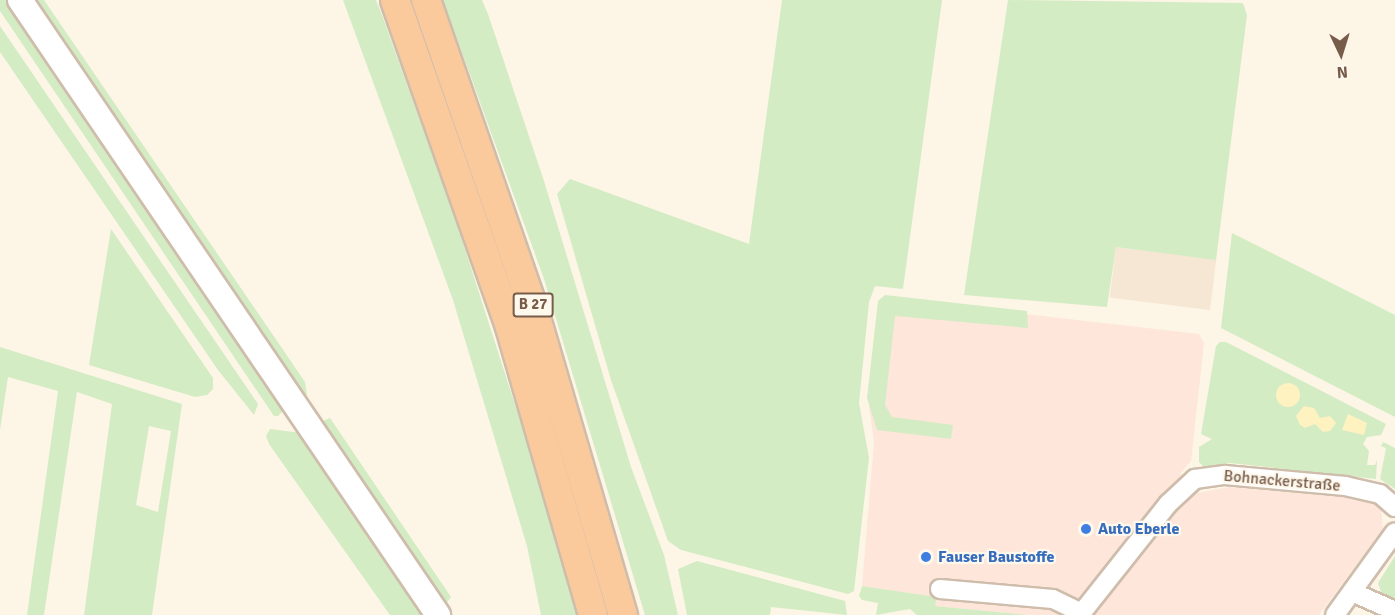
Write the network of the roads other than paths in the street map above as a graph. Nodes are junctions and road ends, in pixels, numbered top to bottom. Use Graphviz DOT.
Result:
graph roads {
  1 [pos="20,0"];
  2 [pos="395,0"];
  3 [pos="426,0"];
  4 [pos="1395,507"];
  5 [pos="1395,531"];
  6 [pos="940,589"];
  7 [pos="1352,591"];
  8 [pos="1395,611"];
  9 [pos="1081,614"];
  10 [pos="438,615"];
  11 [pos="593,615"];
  12 [pos="623,615"];
  13 [pos="1335,615"];
  1 -- 10 [label="main road"];
  2 -- 11 [label="highway, B 27"];
  3 -- 12 [label="highway, B 27"];
  4 -- 9 [label="street, Bohnackerstraße"];
  5 -- 7 [label="street"];
  6 -- 9 [label="street, Bohnackerstraße"];
  7 -- 8 [label="street"];
  7 -- 13 [label="street"];
}
